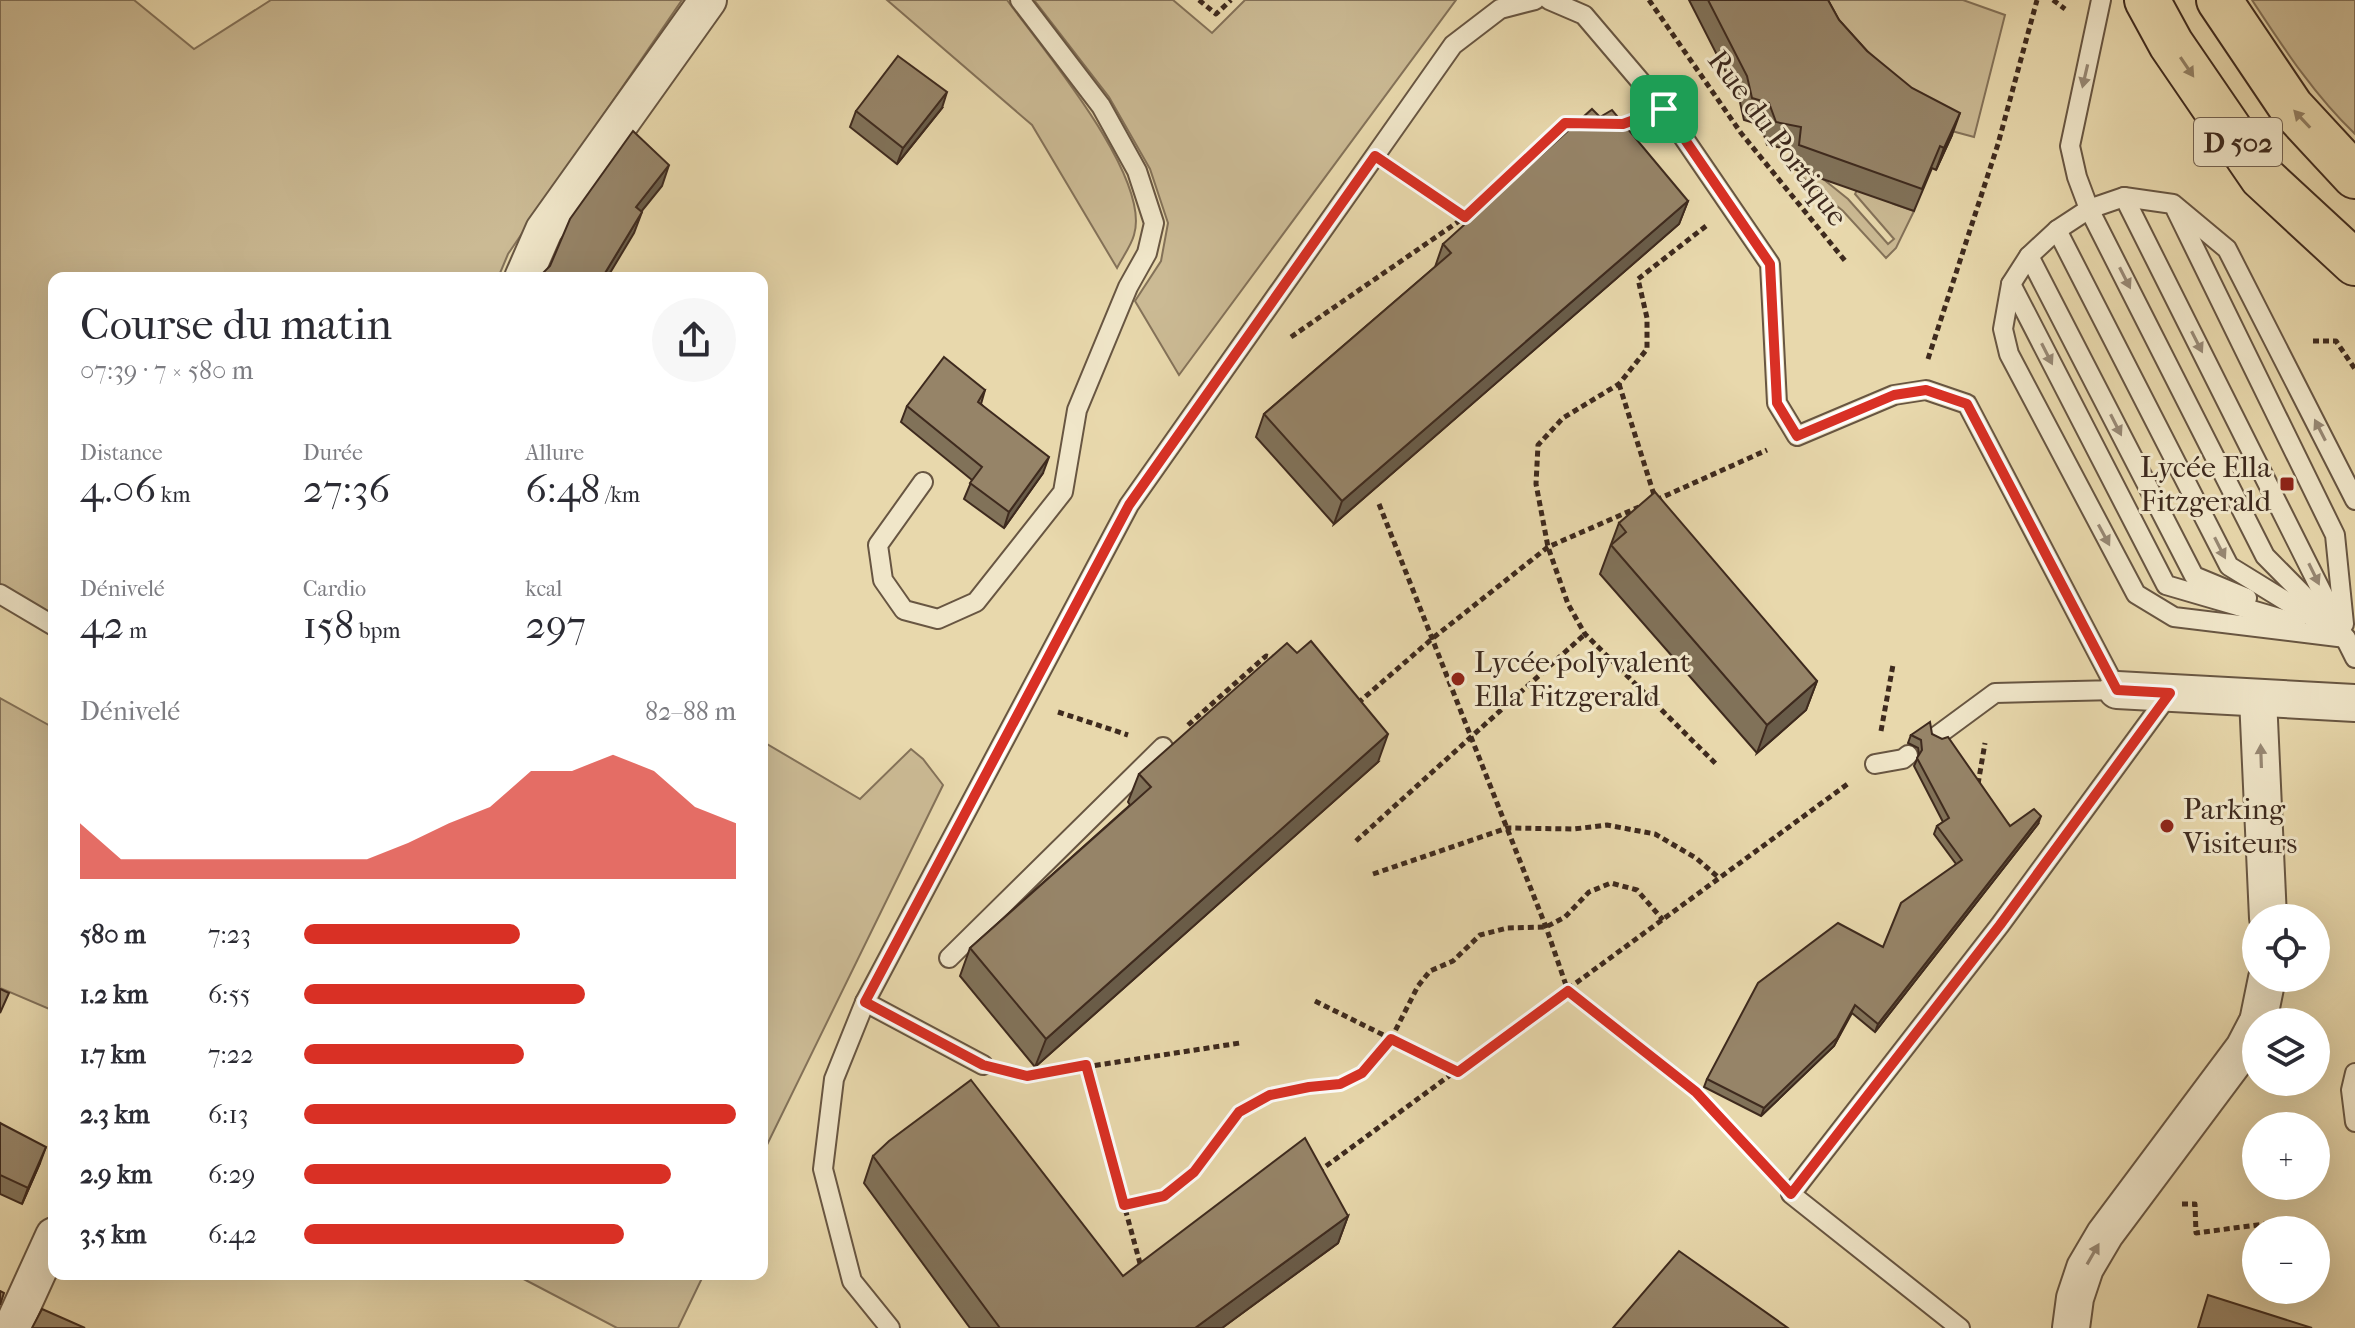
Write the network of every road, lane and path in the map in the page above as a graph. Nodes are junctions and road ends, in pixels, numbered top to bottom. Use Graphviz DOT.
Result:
graph roads {
  1 [pos="708,0"];
  2 [pos="1020,0"];
  3 [pos="1199,0"];
  4 [pos="1231,0"];
  5 [pos="1535,0"];
  6 [pos="1549,0"];
  7 [pos="1649,0"];
  8 [pos="2037,0"];
  9 [pos="2101,0"];
  10 [pos="2147,0"];
  11 [pos="2219,0"];
  12 [pos="1594,123"];
  13 [pos="1375,156"];
  14 [pos="2355,176"];
  15 [pos="2124,197"];
  16 [pos="2173,204"];
  17 [pos="1730,206"];
  18 [pos="2089,209"];
  19 [pos="1465,217"];
  20 [pos="2057,230"];
  21 [pos="2029,256"];
  22 [pos="1846,262"];
  23 [pos="2355,263"];
  24 [pos="526,272"];
  25 [pos="2011,284"];
  26 [pos="2331,341"];
  27 [pos="1285,342"];
  28 [pos="2355,369"];
  29 [pos="1619,384"];
  30 [pos="1926,390"];
  31 [pos="1797,436"];
  32 [pos="923,482"];
  33 [pos="1656,500"];
  34 [pos="2355,500"];
  35 [pos="1379,504"];
  36 [pos="1548,547"];
  37 [pos="0,594"];
  38 [pos="48,622"];
  39 [pos="1585,634"];
  40 [pos="1433,638"];
  41 [pos="2346,638"];
  42 [pos="2355,658"];
  43 [pos="1279,659"];
  44 [pos="1893,665"];
  45 [pos="2117,690"];
  46 [pos="2170,693"];
  47 [pos="2258,698"];
  48 [pos="1025,701"];
  49 [pos="2355,703"];
  50 [pos="1351,709"];
  51 [pos="1938,735"];
  52 [pos="1471,737"];
  53 [pos="1163,747"];
  54 [pos="1908,755"];
  55 [pos="1716,764"];
  56 [pos="1875,764"];
  57 [pos="1507,828"];
  58 [pos="1356,841"];
  59 [pos="1373,874"];
  60 [pos="1719,878"];
  61 [pos="2267,904"];
  62 [pos="1663,920"];
  63 [pos="1546,927"];
  64 [pos="949,958"];
  65 [pos="1568,991"];
  66 [pos="1315,1001"];
  67 [pos="865,1002"];
  68 [pos="1391,1039"];
  69 [pos="1240,1043"];
  70 [pos="2242,1051"];
  71 [pos="983,1065"];
  72 [pos="1086,1065"];
  73 [pos="1458,1072"];
  74 [pos="2355,1073"];
  75 [pos="2355,1122"];
  76 [pos="1310,1178"];
  77 [pos="1791,1194"];
  78 [pos="2181,1204"];
  79 [pos="1124,1205"];
  80 [pos="2242,1227"];
  81 [pos="48,1249"];
  82 [pos="1153,1262"];
  83 [pos="12,1328"];
  84 [pos="890,1328"];
  85 [pos="1960,1328"];
  86 [pos="2071,1328"];
  1 -- 24 [label="street"];
  2 -- 32 [label="lane"];
  3 -- 4 [label="path"];
  5 -- 13 [label="lane"];
  6 -- 17 [label="lane"];
  7 -- 22 [label="path, Rue du Portique"];
  8 -- 30 [label="path"];
  9 -- 18 [label="lane, one-way"];
  10 -- 23 [label="main road, D 502, one-way"];
  14 -- 11 [label="main road, D 502, one-way"];
  12 -- 19 [label="path"];
  13 -- 19 [label="path"];
  13 -- 48 [label="lane"];
  15 -- 16 [label="lane"];
  15 -- 18 [label="lane"];
  15 -- 41 [label="lane, one-way"];
  34 -- 16 [label="lane, one-way"];
  16 -- 41 [label="lane"];
  17 -- 29 [label="path"];
  17 -- 31 [label="lane"];
  18 -- 20 [label="lane"];
  18 -- 41 [label="lane, one-way"];
  19 -- 27 [label="path"];
  20 -- 21 [label="lane"];
  20 -- 41 [label="lane, one-way"];
  21 -- 25 [label="lane"];
  21 -- 41 [label="lane, one-way"];
  25 -- 41 [label="lane, one-way"];
  25 -- 41 [label="lane, one-way"];
  26 -- 28 [label="path"];
  29 -- 33 [label="path"];
  29 -- 36 [label="path"];
  30 -- 31 [label="lane"];
  30 -- 45 [label="lane"];
  31 -- 33 [label="path"];
  33 -- 36 [label="path"];
  35 -- 40 [label="path"];
  36 -- 39 [label="path"];
  36 -- 40 [label="path"];
  37 -- 38 [label="lane"];
  39 -- 52 [label="path"];
  39 -- 55 [label="path"];
  40 -- 50 [label="path"];
  40 -- 52 [label="path"];
  41 -- 42 [label="lane"];
  43 -- 53 [label="path"];
  44 -- 56 [label="path"];
  45 -- 46 [label="street"];
  45 -- 51 [label="lane"];
  46 -- 47 [label="street"];
  46 -- 77 [label="lane"];
  47 -- 49 [label="street"];
  61 -- 47 [label="street, one-way"];
  48 -- 53 [label="path"];
  48 -- 67 [label="lane"];
  52 -- 57 [label="path"];
  52 -- 58 [label="path"];
  53 -- 64 [label="lane"];
  54 -- 56 [label="lane"];
  56 -- 60 [label="path"];
  57 -- 59 [label="path"];
  57 -- 60 [label="path"];
  57 -- 63 [label="path"];
  60 -- 62 [label="path"];
  62 -- 63 [label="path"];
  62 -- 65 [label="path"];
  63 -- 65 [label="path"];
  63 -- 68 [label="path"];
  65 -- 73 [label="path"];
  65 -- 77 [label="path"];
  66 -- 68 [label="path"];
  67 -- 71 [label="lane"];
  67 -- 84 [label="lane"];
  68 -- 73 [label="path"];
  68 -- 79 [label="path"];
  69 -- 72 [label="path"];
  86 -- 70 [label="street, one-way"];
  71 -- 72 [label="path"];
  72 -- 79 [label="path"];
  73 -- 76 [label="path"];
  74 -- 75 [label="lane"];
  77 -- 85 [label="lane"];
  78 -- 80 [label="path"];
  79 -- 82 [label="path"];
  81 -- 83 [label="street"];
}
